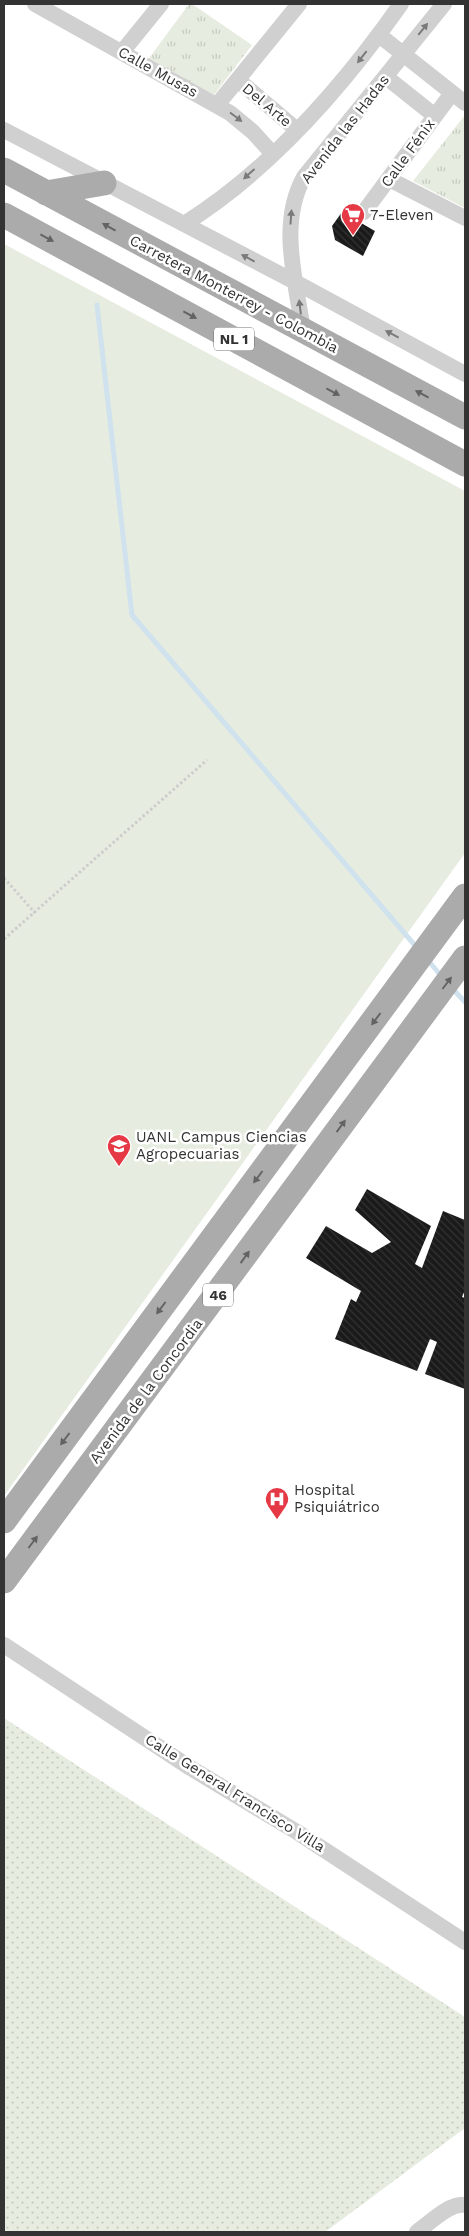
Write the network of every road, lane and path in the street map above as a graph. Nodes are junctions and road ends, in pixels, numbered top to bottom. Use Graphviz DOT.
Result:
graph roads {
  1 [pos="35,4"];
  2 [pos="161,4"];
  3 [pos="298,4"];
  4 [pos="401,4"];
  5 [pos="444,4"];
  6 [pos="379,35"];
  7 [pos="122,52"];
  8 [pos="403,54"];
  9 [pos="386,77"];
  10 [pos="238,80"];
  11 [pos="452,93"];
  12 [pos="465,104"];
  13 [pos="217,105"];
  14 [pos="435,116"];
  15 [pos="4,130"];
  16 [pos="297,130"];
  17 [pos="272,153"];
  18 [pos="4,170"];
  19 [pos="390,179"];
  20 [pos="104,183"];
  21 [pos="46,193"];
  22 [pos="364,212"];
  23 [pos="4,215"];
  24 [pos="465,218"];
  25 [pos="184,224"];
  26 [pos="297,283"];
  27 [pos="303,331"];
  28 [pos="465,374"];
  29 [pos="465,417"];
  30 [pos="465,464"];
  31 [pos="207,760"];
  32 [pos="4,878"];
  33 [pos="465,896"];
  34 [pos="35,913"];
  35 [pos="4,939"];
  36 [pos="465,958"];
  37 [pos="4,1521"];
  38 [pos="4,1581"];
  39 [pos="4,1645"];
  40 [pos="465,1942"];
  41 [pos="465,2205"];
  42 [pos="417,2232"];
  1 -- 7 [label="street, Calle Musas"];
  2 -- 7 [label="street"];
  3 -- 10 [label="street"];
  4 -- 6 [label="street, Avenida las Hadas"];
  8 -- 5 [label="street, Avenida las Hadas, one-way"];
  6 -- 8 [label="street"];
  6 -- 16 [label="street, Avenida las Hadas, one-way"];
  7 -- 13 [label="street, Calle Musas"];
  8 -- 9 [label="street, Avenida las Hadas"];
  8 -- 11 [label="street"];
  9 -- 14 [label="street"];
  26 -- 9 [label="street, Avenida las Hadas, one-way"];
  10 -- 13 [label="street"];
  10 -- 16 [label="street, Del Arte"];
  11 -- 12 [label="street"];
  11 -- 14 [label="street, Calle Fénix"];
  13 -- 17 [label="street, Calle Musas, one-way"];
  14 -- 19 [label="street, Calle Fénix"];
  15 -- 20 [label="street"];
  16 -- 17 [label="street, Avenida las Hadas"];
  17 -- 25 [label="street, Avenida las Hadas, one-way"];
  18 -- 21 [label="main road, Carretera Monterrey - Colombia / NL 1"];
  19 -- 22 [label="street, Calle Fénix"];
  19 -- 24 [label="street"];
  20 -- 21 [label="main road"];
  20 -- 25 [label="street"];
  27 -- 21 [label="main road, Carretera Monterrey - Colombia / NL 1, one-way"];
  23 -- 30 [label="main road, NL 1, one-way"];
  26 -- 25 [label="street, one-way"];
  27 -- 26 [label="street, Avenida las Hadas, one-way"];
  28 -- 26 [label="street, one-way"];
  29 -- 27 [label="main road, Carretera Monterrey - Colombia / NL 1, one-way"];
  31 -- 34 [label="path"];
  32 -- 34 [label="path"];
  33 -- 37 [label="main road, 46, one-way"];
  34 -- 35 [label="path"];
  38 -- 36 [label="main road, Avenida de la Concordia / 46, one-way"];
  39 -- 40 [label="street, Calle General Francisco Villa"];
  41 -- 42 [label="street"];
}
